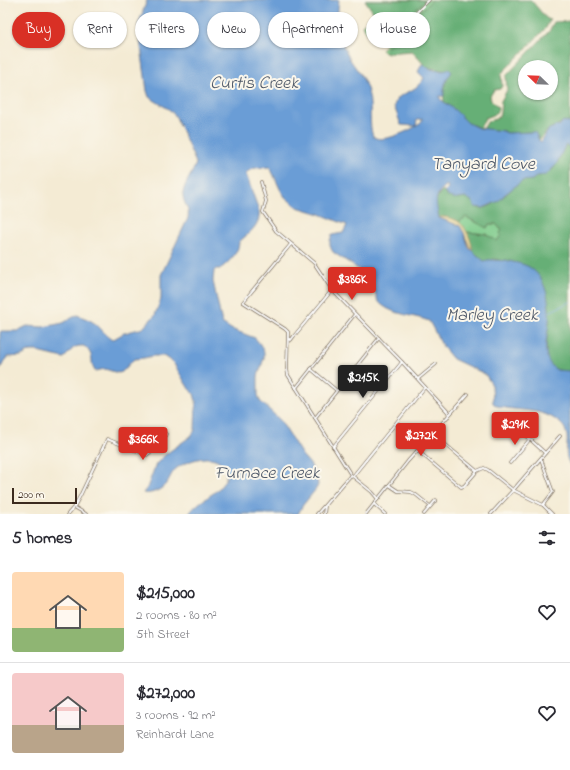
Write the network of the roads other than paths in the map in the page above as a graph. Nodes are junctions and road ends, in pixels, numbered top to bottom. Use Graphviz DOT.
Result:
graph roads {
  1 [pos="429,0"];
  2 [pos="417,12"];
  3 [pos="261,182"];
  4 [pos="291,244"];
  5 [pos="332,290"];
  6 [pos="354,314"];
  7 [pos="379,338"];
  8 [pos="289,339"];
  9 [pos="402,362"];
  10 [pos="436,364"];
  11 [pos="311,369"];
  12 [pos="418,379"];
  13 [pos="425,387"];
  14 [pos="296,388"];
  15 [pos="336,390"];
  16 [pos="468,394"];
  17 [pos="449,416"];
  18 [pos="315,418"];
  19 [pos="518,428"];
  20 [pos="166,434"];
  21 [pos="433,434"];
  22 [pos="560,436"];
  23 [pos="530,438"];
  24 [pos="333,447"];
  25 [pos="418,451"];
  26 [pos="546,453"];
  27 [pos="541,458"];
  28 [pos="510,463"];
  29 [pos="477,471"];
  30 [pos="352,476"];
  31 [pos="389,485"];
  32 [pos="513,490"];
  33 [pos="378,499"];
  34 [pos="436,500"];
  35 [pos="374,504"];
  36 [pos="325,505"];
  37 [pos="543,505"];
  38 [pos="430,506"];
  39 [pos="74,507"];
  40 [pos="68,514"];
  41 [pos="86,514"];
  42 [pos="317,514"];
  43 [pos="324,514"];
  44 [pos="366,514"];
  45 [pos="385,514"];
  46 [pos="424,514"];
  47 [pos="491,514"];
  48 [pos="552,514"];
  1 -- 2 [label="street"];
  3 -- 4 [label="street"];
  4 -- 5 [label="street"];
  4 -- 8 [label="street"];
  5 -- 6 [label="street"];
  5 -- 8 [label="street"];
  6 -- 7 [label="street"];
  6 -- 11 [label="street"];
  7 -- 9 [label="street"];
  7 -- 15 [label="street"];
  8 -- 14 [label="street"];
  9 -- 12 [label="street"];
  9 -- 24 [label="street"];
  10 -- 12 [label="street"];
  11 -- 14 [label="street"];
  11 -- 15 [label="street"];
  12 -- 13 [label="street"];
  13 -- 17 [label="street"];
  13 -- 30 [label="street"];
  14 -- 18 [label="street"];
  15 -- 18 [label="street"];
  16 -- 17 [label="street"];
  17 -- 21 [label="street"];
  18 -- 24 [label="street"];
  19 -- 23 [label="street"];
  20 -- 39 [label="street"];
  21 -- 25 [label="street"];
  21 -- 29 [label="street"];
  22 -- 26 [label="street"];
  23 -- 26 [label="street"];
  23 -- 28 [label="street"];
  24 -- 30 [label="street"];
  25 -- 29 [label="street"];
  25 -- 31 [label="street"];
  26 -- 27 [label="street"];
  27 -- 32 [label="street"];
  27 -- 37 [label="street"];
  29 -- 32 [label="street"];
  30 -- 33 [label="street"];
  30 -- 36 [label="street"];
  31 -- 33 [label="street"];
  31 -- 38 [label="street"];
  32 -- 37 [label="street"];
  32 -- 47 [label="street"];
  33 -- 35 [label="street"];
  34 -- 38 [label="street"];
  35 -- 44 [label="street"];
  35 -- 45 [label="street"];
  36 -- 42 [label="street"];
  36 -- 43 [label="street"];
  37 -- 48 [label="street"];
  38 -- 46 [label="street"];
  39 -- 40 [label="street"];
  39 -- 41 [label="street"];
}
